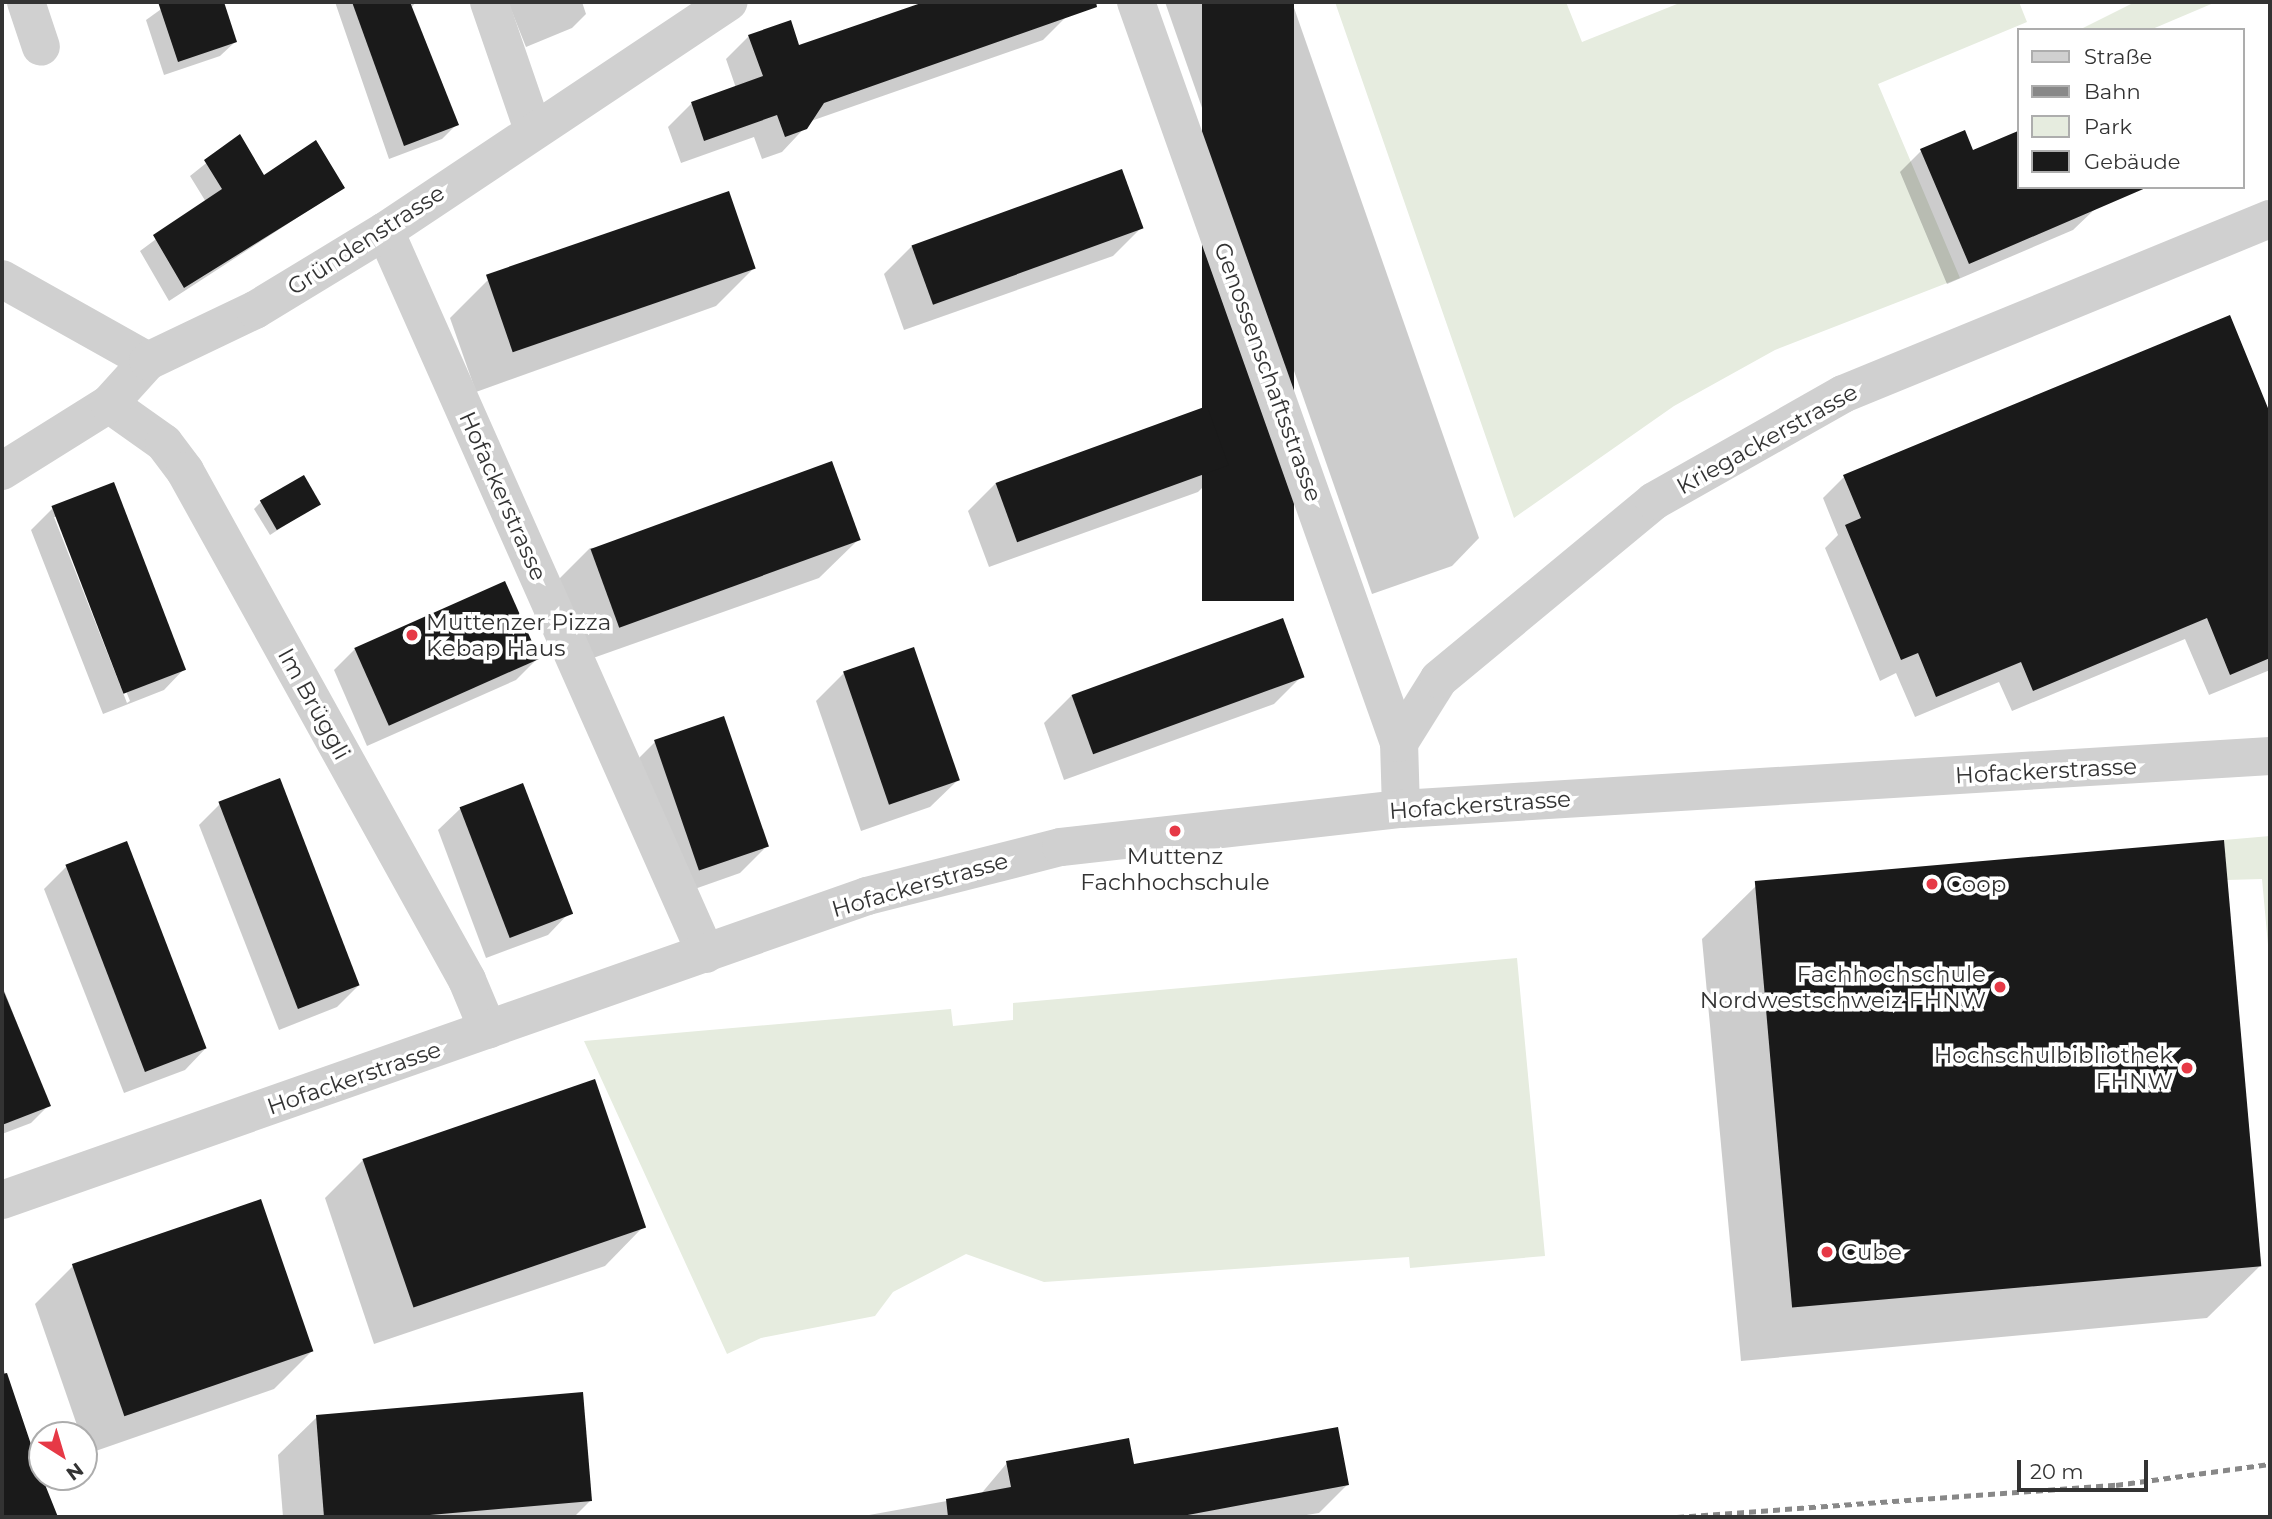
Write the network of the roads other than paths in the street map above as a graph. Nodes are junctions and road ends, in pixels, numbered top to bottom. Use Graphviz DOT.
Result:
graph roads {
  1 [pos="26,2"];
  2 [pos="489,2"];
  3 [pos="729,2"];
  4 [pos="1136,2"];
  5 [pos="41,47"];
  6 [pos="533,130"];
  7 [pos="2270,219"];
  8 [pos="385,231"];
  9 [pos="2,279"];
  10 [pos="148,360"];
  11 [pos="109,404"];
  12 [pos="2,471"];
  13 [pos="1399,743"];
  14 [pos="2270,756"];
  15 [pos="1401,809"];
  16 [pos="706,954"];
  17 [pos="488,1030"];
  18 [pos="2,1200"];
  1 -- 5 [label="street"];
  2 -- 6 [label="street"];
  3 -- 6 [label="street, Gründenstrasse"];
  4 -- 13 [label="street, Genossenschaftsstrasse"];
  6 -- 8 [label="street, Gründenstrasse"];
  7 -- 13 [label="street, Kriegackerstrasse"];
  8 -- 10 [label="street, Gründenstrasse"];
  8 -- 16 [label="street, Hofackerstrasse"];
  9 -- 10 [label="street"];
  10 -- 11 [label="street, Gründenstrasse"];
  11 -- 12 [label="street, Gründenstrasse"];
  11 -- 17 [label="street, Im Brüggli"];
  13 -- 15 [label="street"];
  14 -- 15 [label="street, Hofackerstrasse"];
  15 -- 16 [label="street, Hofackerstrasse"];
  16 -- 17 [label="street, Hofackerstrasse"];
  17 -- 18 [label="street, Hofackerstrasse"];
}
